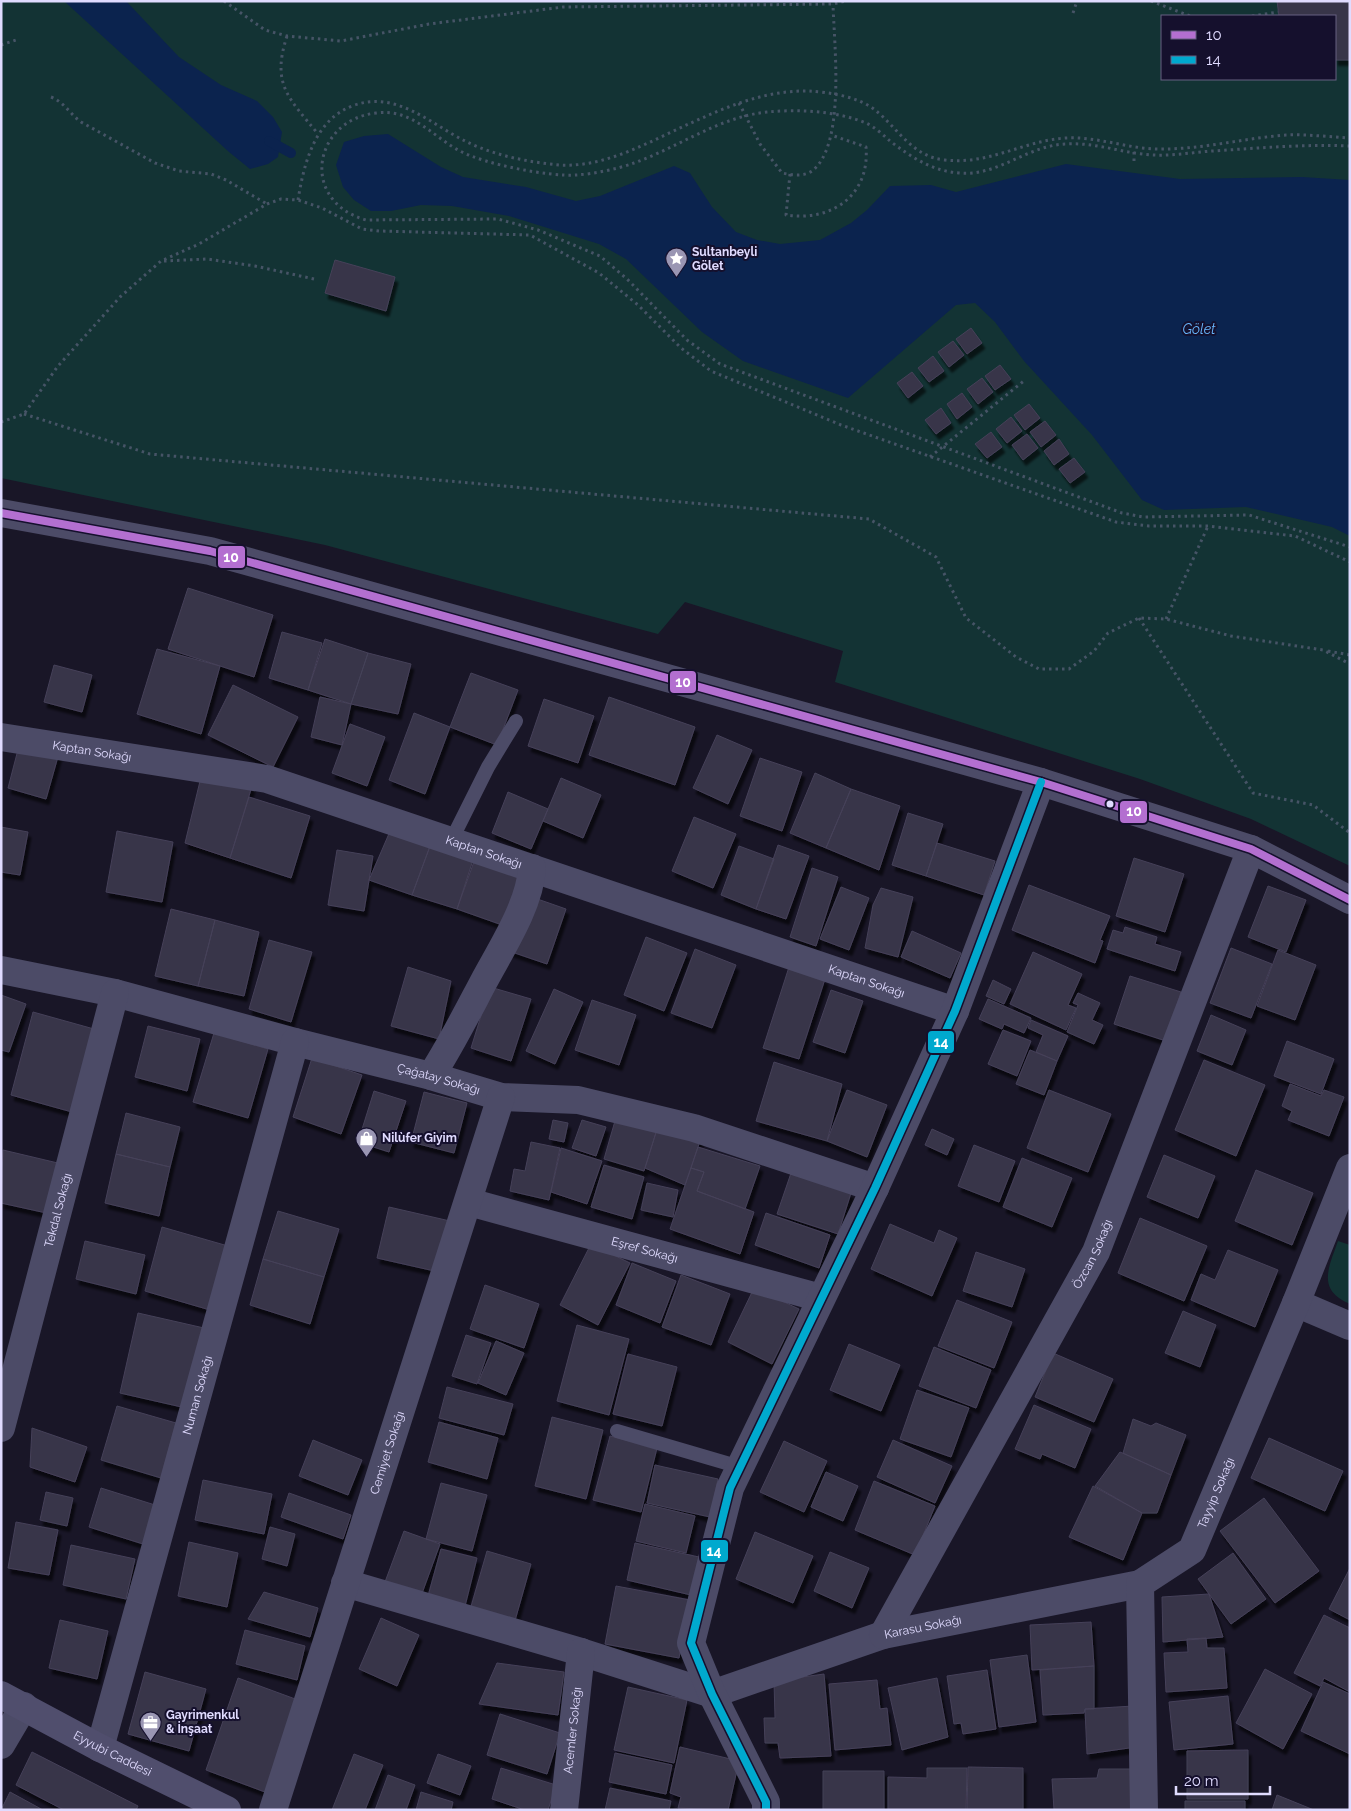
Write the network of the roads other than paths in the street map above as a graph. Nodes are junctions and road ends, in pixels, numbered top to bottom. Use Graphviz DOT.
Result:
graph roads {
  1 [pos="1,513"];
  2 [pos="516,721"];
  3 [pos="1,737"];
  4 [pos="1041,782"];
  5 [pos="451,840"];
  6 [pos="1251,849"];
  7 [pos="532,868"];
  8 [pos="1350,900"];
  9 [pos="1,970"];
  10 [pos="115,994"];
  11 [pos="955,1011"];
  12 [pos="295,1042"];
  13 [pos="432,1076"];
  14 [pos="502,1097"];
  15 [pos="1350,1168"];
  16 [pos="875,1188"];
  17 [pos="469,1202"];
  18 [pos="821,1298"];
  19 [pos="1296,1303"];
  20 [pos="1350,1326"];
  21 [pos="1,1428"];
  22 [pos="617,1430"];
  23 [pos="740,1467"];
  24 [pos="344,1583"];
  25 [pos="1140,1584"];
  26 [pos="883,1635"];
  27 [pos="581,1652"];
  28 [pos="712,1694"];
  29 [pos="13,1700"];
  30 [pos="1,1745"];
  31 [pos="100,1748"];
  32 [pos="227,1810"];
  33 [pos="273,1810"];
  34 [pos="564,1810"];
  35 [pos="766,1810"];
  36 [pos="1144,1810"];
  1 -- 4 [label="street"];
  2 -- 5 [label="lane"];
  3 -- 5 [label="street, Kaptan Sokağı"];
  4 -- 6 [label="street"];
  4 -- 11 [label="street"];
  5 -- 7 [label="street, Kaptan Sokağı"];
  6 -- 8 [label="street"];
  6 -- 26 [label="street, Özcan Sokağı"];
  7 -- 11 [label="street, Kaptan Sokağı"];
  7 -- 13 [label="street"];
  9 -- 10 [label="street, Çağatay Sokağı"];
  10 -- 12 [label="street, Çağatay Sokağı"];
  10 -- 21 [label="street, Tekdal Sokağı"];
  11 -- 16 [label="street"];
  12 -- 13 [label="street, Çağatay Sokağı"];
  12 -- 31 [label="street, Numan Sokağı"];
  13 -- 14 [label="street, Çağatay Sokağı"];
  14 -- 16 [label="street, Çağatay Sokağı"];
  14 -- 17 [label="street, Cemiyet Sokağı"];
  15 -- 19 [label="street, Tayyip Sokağı"];
  16 -- 18 [label="street"];
  17 -- 18 [label="street, Eşref Sokağı"];
  17 -- 24 [label="street, Cemiyet Sokağı"];
  18 -- 23 [label="street"];
  19 -- 20 [label="street"];
  19 -- 25 [label="street, Tayyip Sokağı"];
  22 -- 23 [label="lane"];
  23 -- 28 [label="street"];
  24 -- 27 [label="street"];
  24 -- 33 [label="street, Cemiyet Sokağı"];
  25 -- 26 [label="street, Karasu Sokağı"];
  25 -- 36 [label="street"];
  26 -- 28 [label="street, Karasu Sokağı"];
  27 -- 28 [label="street"];
  27 -- 34 [label="street, Acemler Sokağı"];
  28 -- 35 [label="street"];
  29 -- 30 [label="street"];
  29 -- 31 [label="street, Eyyubi Caddesi"];
  31 -- 32 [label="street, Eyyubi Caddesi"];
}
